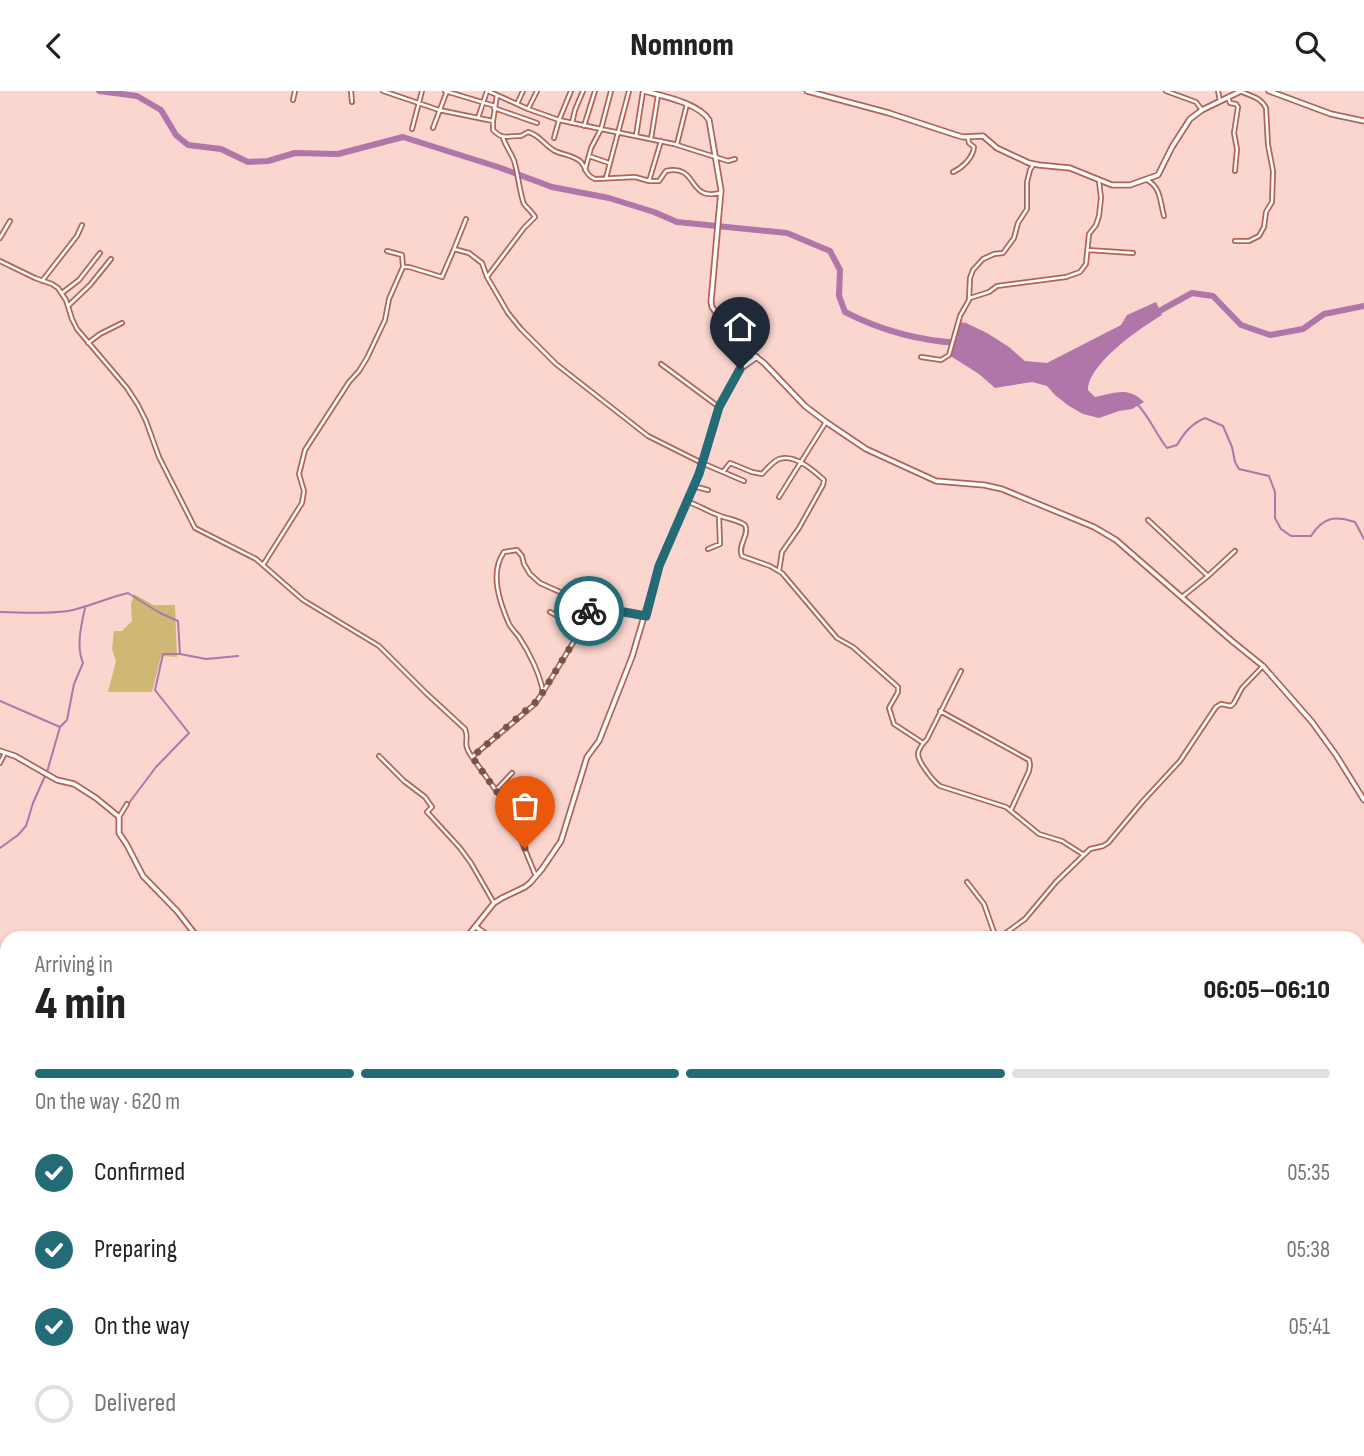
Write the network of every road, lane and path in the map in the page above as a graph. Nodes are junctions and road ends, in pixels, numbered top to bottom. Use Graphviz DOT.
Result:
graph roads {
  1 [pos="295,91"];
  2 [pos="352,91"];
  3 [pos="383,91"];
  4 [pos="422,91"];
  5 [pos="446,91"];
  6 [pos="466,91"];
  7 [pos="488,91"];
  8 [pos="504,91"];
  9 [pos="523,91"];
  10 [pos="537,91"];
  11 [pos="571,91"];
  12 [pos="583,91"];
  13 [pos="595,91"];
  14 [pos="611,91"];
  15 [pos="629,91"];
  16 [pos="643,91"];
  17 [pos="676,91"];
  18 [pos="807,91"];
  19 [pos="1166,91"];
  20 [pos="1218,91"];
  21 [pos="1241,91"];
  22 [pos="1269,91"];
  23 [pos="392,92"];
  24 [pos="497,95"];
  25 [pos="658,95"];
  26 [pos="464,97"];
  27 [pos="502,97"];
  28 [pos="1228,97"];
  29 [pos="672,99"];
  30 [pos="293,100"];
  31 [pos="352,101"];
  32 [pos="1220,101"];
  33 [pos="418,102"];
  34 [pos="482,103"];
  35 [pos="517,104"];
  36 [pos="687,104"];
  37 [pos="494,107"];
  38 [pos="528,109"];
  39 [pos="439,110"];
  40 [pos="1202,110"];
  41 [pos="478,118"];
  42 [pos="559,120"];
  43 [pos="492,121"];
  44 [pos="1364,121"];
  45 [pos="537,123"];
  46 [pos="572,123"];
  47 [pos="584,125"];
  48 [pos="433,128"];
  49 [pos="412,129"];
  50 [pos="601,129"];
  51 [pos="618,133"];
  52 [pos="636,136"];
  53 [pos="967,137"];
  54 [pos="503,138"];
  55 [pos="554,138"];
  56 [pos="651,139"];
  57 [pos="661,141"];
  58 [pos="677,144"];
  59 [pos="589,156"];
  60 [pos="716,158"];
  61 [pos="735,159"];
  62 [pos="609,163"];
  63 [pos="1034,164"];
  64 [pos="585,170"];
  65 [pos="1235,171"];
  66 [pos="953,172"];
  67 [pos="606,178"];
  68 [pos="1147,180"];
  69 [pos="649,181"];
  70 [pos="1099,181"];
  71 [pos="721,193"];
  72 [pos="1164,216"];
  73 [pos="466,219"];
  74 [pos="10,221"];
  75 [pos="82,225"];
  76 [pos="0,238"];
  77 [pos="1235,241"];
  78 [pos="454,249"];
  79 [pos="1088,250"];
  80 [pos="387,251"];
  81 [pos="100,253"];
  82 [pos="1133,253"];
  83 [pos="111,259"];
  84 [pos="0,261"];
  85 [pos="403,266"];
  86 [pos="487,277"];
  87 [pos="42,281"];
  88 [pos="62,293"];
  89 [pos="969,298"];
  90 [pos="68,306"];
  91 [pos="734,312"];
  92 [pos="122,323"];
  93 [pos="727,329"];
  94 [pos="88,343"];
  95 [pos="757,357"];
  96 [pos="921,357"];
  97 [pos="661,364"];
  98 [pos="719,407"];
  99 [pos="826,422"];
  100 [pos="702,463"];
  101 [pos="799,463"];
  102 [pos="723,472"];
  103 [pos="744,481"];
  104 [pos="693,486"];
  105 [pos="708,490"];
  106 [pos="779,497"];
  107 [pos="686,502"];
  108 [pos="719,516"];
  109 [pos="1148,520"];
  110 [pos="708,549"];
  111 [pos="1235,551"];
  112 [pos="263,565"];
  113 [pos="779,571"];
  114 [pos="1208,576"];
  115 [pos="1182,597"];
  116 [pos="591,606"];
  117 [pos="550,612"];
  118 [pos="646,616"];
  119 [pos="580,629"];
  120 [pos="1263,666"];
  121 [pos="961,671"];
  122 [pos="543,692"];
  123 [pos="940,711"];
  124 [pos="923,743"];
  125 [pos="2,753"];
  126 [pos="379,755"];
  127 [pos="472,757"];
  128 [pos="0,764"];
  129 [pos="512,773"];
  130 [pos="496,790"];
  131 [pos="1364,800"];
  132 [pos="127,804"];
  133 [pos="1011,810"];
  134 [pos="119,817"];
  135 [pos="1084,855"];
  136 [pos="536,876"];
  137 [pos="967,882"];
  138 [pos="494,903"];
  139 [pos="476,927"];
  140 [pos="193,931"];
  141 [pos="473,931"];
  142 [pos="481,931"];
  143 [pos="995,931"];
  144 [pos="1008,931"];
  1 -- 30 [label="street"];
  2 -- 31 [label="street"];
  3 -- 23 [label="street"];
  4 -- 33 [label="street"];
  5 -- 26 [label="street"];
  5 -- 39 [label="street"];
  6 -- 26 [label="street"];
  7 -- 24 [label="street"];
  7 -- 34 [label="street"];
  8 -- 27 [label="street"];
  9 -- 35 [label="street"];
  10 -- 38 [label="street"];
  11 -- 42 [label="street"];
  12 -- 46 [label="street"];
  13 -- 47 [label="street"];
  14 -- 50 [label="street"];
  15 -- 51 [label="street"];
  16 -- 25 [label="street"];
  16 -- 52 [label="street"];
  17 -- 29 [label="street"];
  18 -- 53 [label="street"];
  19 -- 40 [label="street"];
  20 -- 32 [label="street"];
  21 -- 28 [label="street"];
  21 -- 77 [label="street"];
  22 -- 44 [label="street"];
  23 -- 33 [label="street"];
  24 -- 27 [label="street"];
  24 -- 37 [label="street"];
  25 -- 29 [label="street"];
  25 -- 56 [label="street"];
  26 -- 34 [label="street"];
  27 -- 35 [label="street"];
  28 -- 32 [label="street"];
  28 -- 65 [label="street"];
  29 -- 36 [label="street"];
  32 -- 40 [label="street"];
  33 -- 39 [label="street"];
  33 -- 49 [label="street"];
  34 -- 37 [label="street"];
  34 -- 41 [label="street"];
  35 -- 38 [label="street"];
  36 -- 58 [label="street"];
  36 -- 60 [label="street"];
  37 -- 43 [label="street"];
  37 -- 45 [label="street"];
  38 -- 42 [label="street"];
  39 -- 41 [label="street"];
  39 -- 48 [label="street"];
  40 -- 68 [label="street"];
  41 -- 43 [label="street"];
  42 -- 46 [label="street"];
  42 -- 55 [label="street"];
  43 -- 54 [label="street"];
  46 -- 47 [label="street"];
  47 -- 50 [label="street"];
  50 -- 51 [label="street"];
  50 -- 59 [label="street"];
  51 -- 52 [label="street"];
  51 -- 62 [label="street"];
  52 -- 56 [label="street"];
  53 -- 63 [label="street"];
  53 -- 66 [label="street"];
  54 -- 64 [label="street"];
  54 -- 86 [label="street"];
  56 -- 57 [label="street"];
  57 -- 58 [label="street"];
  57 -- 69 [label="street"];
  58 -- 60 [label="street"];
  59 -- 62 [label="street"];
  59 -- 64 [label="street"];
  60 -- 61 [label="street"];
  60 -- 71 [label="street"];
  62 -- 67 [label="street"];
  63 -- 70 [label="street"];
  63 -- 89 [label="street"];
  64 -- 67 [label="street"];
  67 -- 69 [label="street"];
  68 -- 70 [label="street"];
  68 -- 72 [label="street"];
  69 -- 71 [label="street"];
  70 -- 79 [label="street"];
  71 -- 93 [label="street"];
  73 -- 78 [label="street"];
  74 -- 76 [label="street"];
  75 -- 87 [label="street"];
  78 -- 85 [label="street"];
  78 -- 86 [label="street"];
  79 -- 82 [label="street"];
  79 -- 89 [label="street"];
  80 -- 85 [label="street"];
  81 -- 88 [label="street"];
  83 -- 90 [label="street"];
  84 -- 87 [label="street"];
  85 -- 112 [label="street"];
  86 -- 100 [label="street"];
  87 -- 88 [label="street"];
  88 -- 90 [label="street"];
  89 -- 96 [label="street"];
  90 -- 94 [label="street"];
  91 -- 93 [label="street"];
  92 -- 94 [label="street"];
  93 -- 95 [label="street"];
  94 -- 112 [label="street"];
  95 -- 98 [label="street"];
  95 -- 99 [label="street"];
  97 -- 98 [label="street"];
  98 -- 100 [label="street"];
  99 -- 101 [label="street"];
  99 -- 115 [label="street"];
  100 -- 102 [label="street"];
  100 -- 104 [label="street"];
  101 -- 102 [label="street"];
  101 -- 106 [label="street"];
  101 -- 113 [label="street"];
  102 -- 103 [label="street"];
  104 -- 105 [label="street"];
  104 -- 107 [label="street"];
  107 -- 108 [label="street"];
  107 -- 118 [label="street"];
  108 -- 110 [label="street"];
  108 -- 113 [label="street"];
  109 -- 114 [label="street"];
  111 -- 114 [label="street"];
  112 -- 127 [label="street"];
  113 -- 124 [label="street"];
  114 -- 115 [label="street"];
  115 -- 120 [label="street"];
  116 -- 118 [label="street"];
  116 -- 119 [label="street"];
  116 -- 122 [label="street"];
  117 -- 119 [label="street"];
  118 -- 136 [label="street"];
  119 -- 122 [label="street"];
  120 -- 131 [label="street"];
  120 -- 135 [label="street"];
  121 -- 123 [label="street"];
  122 -- 127 [label="street"];
  123 -- 124 [label="street"];
  123 -- 133 [label="street"];
  124 -- 133 [label="street"];
  125 -- 128 [label="street"];
  125 -- 134 [label="street"];
  126 -- 138 [label="street"];
  127 -- 130 [label="street"];
  129 -- 130 [label="street"];
  130 -- 136 [label="street"];
  132 -- 134 [label="street"];
  133 -- 135 [label="street"];
  134 -- 140 [label="street"];
  135 -- 144 [label="street"];
  136 -- 138 [label="street"];
  137 -- 143 [label="street"];
  138 -- 139 [label="street"];
  139 -- 141 [label="street"];
  139 -- 142 [label="street"];
}
